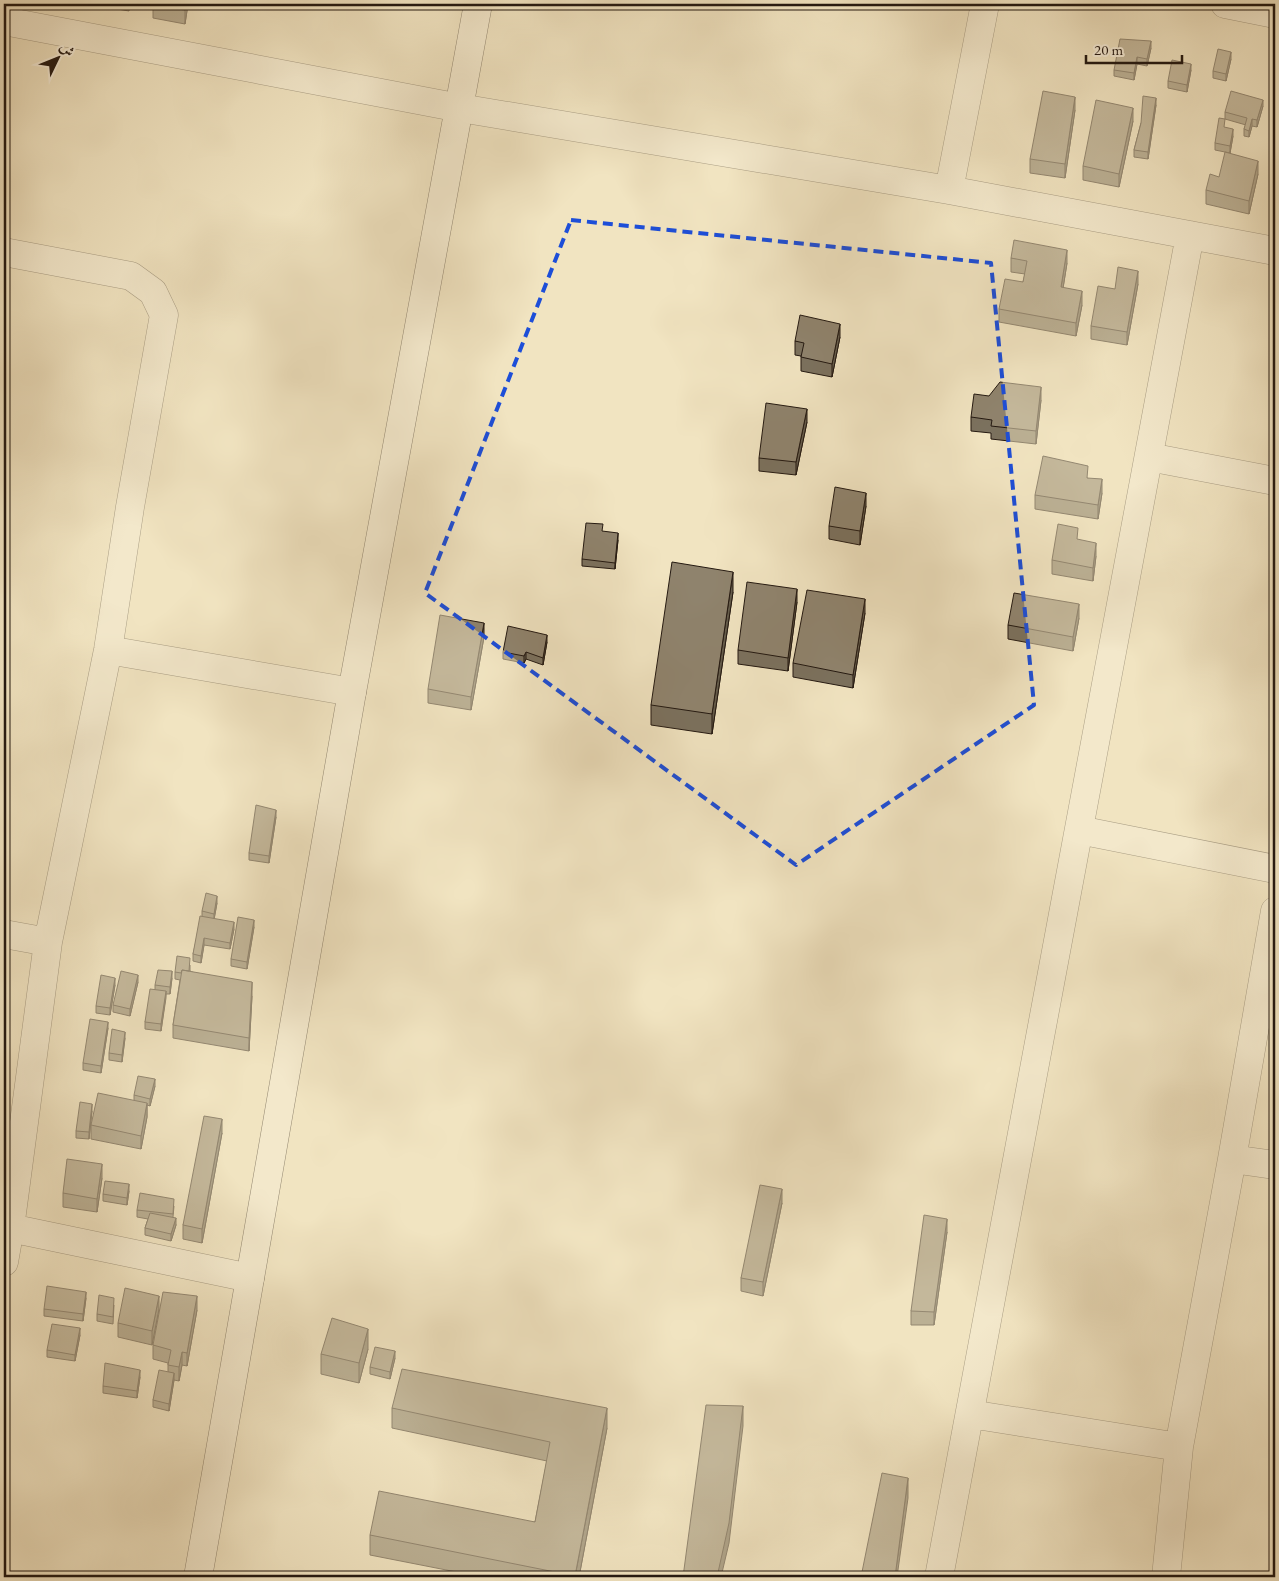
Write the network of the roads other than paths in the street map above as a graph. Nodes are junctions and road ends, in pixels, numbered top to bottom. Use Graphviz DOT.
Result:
graph roads {
  1 [pos="478,4"];
  2 [pos="985,4"];
  3 [pos="1225,4"];
  4 [pos="1275,14"];
  5 [pos="4,21"];
  6 [pos="460,108"];
  7 [pos="950,190"];
  8 [pos="1190,235"];
  9 [pos="1275,251"];
  10 [pos="4,252"];
  11 [pos="1149,457"];
  12 [pos="1275,481"];
  13 [pos="108,650"];
  14 [pos="352,692"];
  15 [pos="1079,830"];
  16 [pos="1275,869"];
  17 [pos="1275,911"];
  18 [pos="4,934"];
  19 [pos="48,942"];
  20 [pos="1232,1159"];
  21 [pos="1275,1165"];
  22 [pos="10,1228"];
  23 [pos="4,1262"];
  24 [pos="250,1278"];
  25 [pos="970,1414"];
  26 [pos="1179,1447"];
  27 [pos="198,1577"];
  28 [pos="939,1577"];
  29 [pos="1166,1577"];
  1 -- 6 [label="street"];
  2 -- 7 [label="street"];
  3 -- 4 [label="street"];
  5 -- 6 [label="street"];
  6 -- 7 [label="street"];
  6 -- 14 [label="street"];
  7 -- 8 [label="street"];
  8 -- 9 [label="street"];
  8 -- 11 [label="street"];
  10 -- 13 [label="street"];
  11 -- 12 [label="street"];
  11 -- 15 [label="street"];
  13 -- 14 [label="street"];
  13 -- 19 [label="street"];
  14 -- 24 [label="street"];
  15 -- 16 [label="street"];
  15 -- 25 [label="street"];
  17 -- 20 [label="street"];
  18 -- 19 [label="street"];
  19 -- 22 [label="street"];
  20 -- 21 [label="street"];
  20 -- 26 [label="street"];
  22 -- 23 [label="street"];
  22 -- 24 [label="street"];
  24 -- 27 [label="street"];
  25 -- 26 [label="street"];
  25 -- 28 [label="street"];
  26 -- 29 [label="street"];
}
